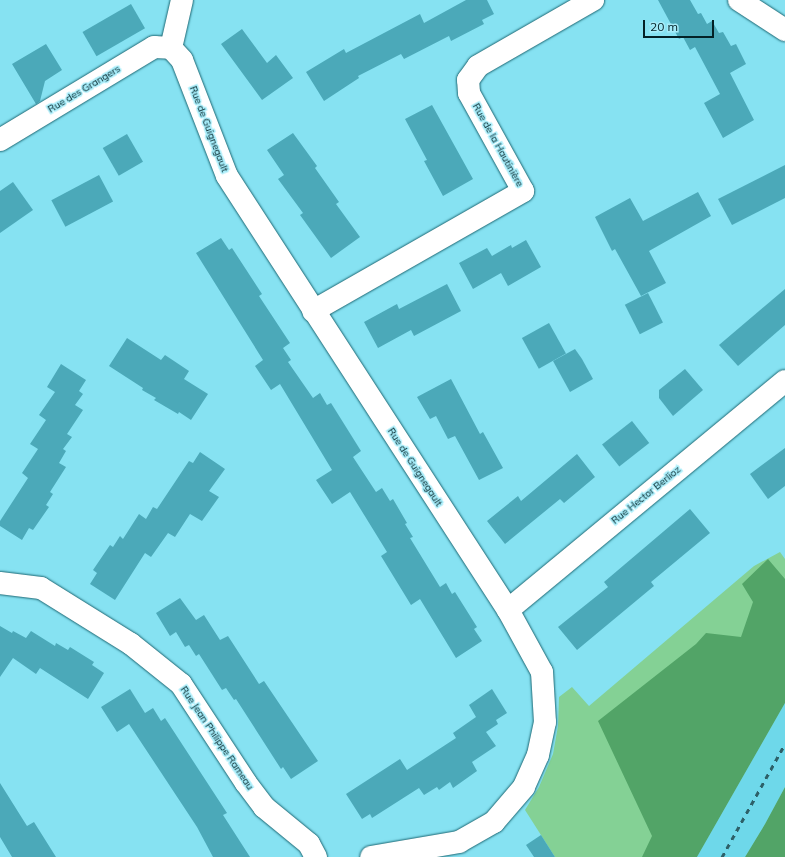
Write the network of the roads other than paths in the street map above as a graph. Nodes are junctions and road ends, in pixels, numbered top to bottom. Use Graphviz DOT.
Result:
graph roads {
  1 [pos="182,0"];
  2 [pos="593,0"];
  3 [pos="739,0"];
  4 [pos="785,30"];
  5 [pos="171,48"];
  6 [pos="0,140"];
  7 [pos="312,311"];
  8 [pos="785,381"];
  9 [pos="0,583"];
  10 [pos="508,610"];
  11 [pos="316,857"];
  12 [pos="371,857"];
  1 -- 5 [label="street"];
  2 -- 7 [label="street, Rue de la Hautinière"];
  3 -- 4 [label="street"];
  5 -- 6 [label="street, Rue des Grangers"];
  5 -- 7 [label="street, Rue de Guignegault"];
  7 -- 10 [label="street, Rue de Guignegault"];
  8 -- 10 [label="street, Rue Hector Berlioz"];
  9 -- 11 [label="street, Rue Jean Philippe Rameau"];
  10 -- 12 [label="street, Rue de Guignegault"];
}
